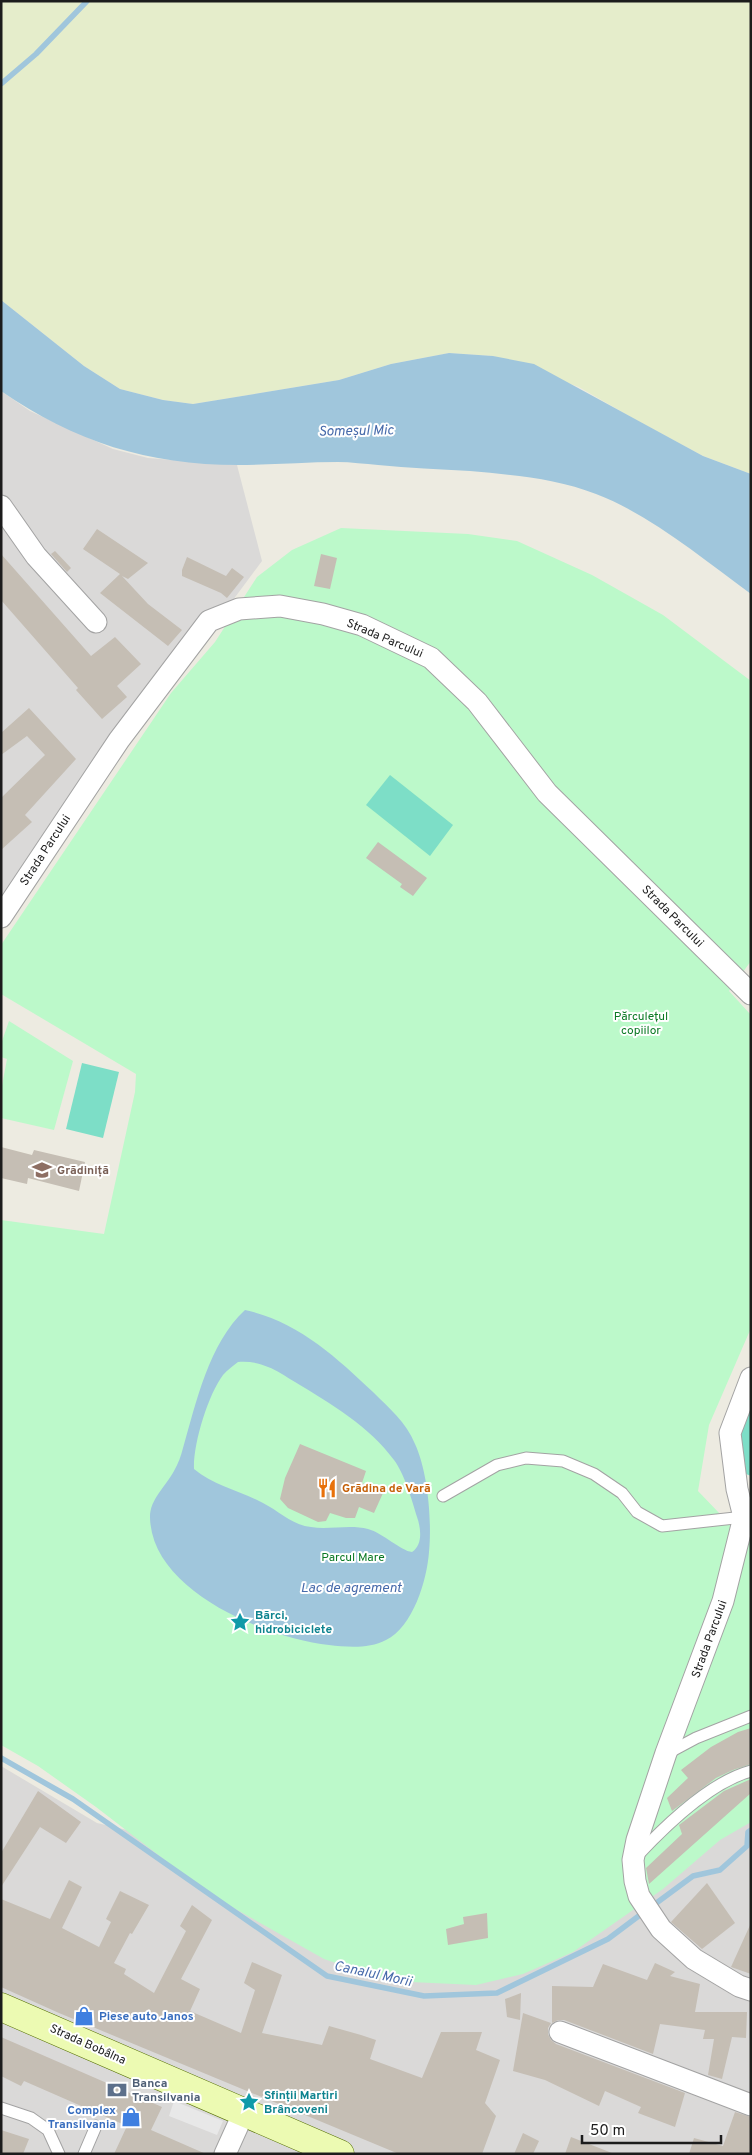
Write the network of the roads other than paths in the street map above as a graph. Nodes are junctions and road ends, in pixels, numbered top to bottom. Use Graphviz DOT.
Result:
graph roads {
  1 [pos="1,506"];
  2 [pos="96,622"];
  3 [pos="1,917"];
  4 [pos="751,994"];
  5 [pos="751,1378"];
  6 [pos="443,1496"];
  7 [pos="744,1517"];
  8 [pos="751,1716"];
  9 [pos="666,1753"];
  10 [pos="751,1771"];
  11 [pos="633,1860"];
  12 [pos="751,1990"];
  13 [pos="1,2006"];
  14 [pos="560,2032"];
  15 [pos="751,2105"];
  16 [pos="1,2108"];
  17 [pos="244,2112"];
  18 [pos="96,2126"];
  19 [pos="59,2154"];
  20 [pos="84,2154"];
  21 [pos="225,2154"];
  22 [pos="340,2154"];
  1 -- 2 [label="street"];
  3 -- 4 [label="street, Strada Parcului"];
  5 -- 7 [label="street, Strada Parcului"];
  6 -- 7 [label="lane"];
  7 -- 9 [label="street, Strada Parcului"];
  8 -- 9 [label="lane"];
  9 -- 11 [label="street, Strada Parcului"];
  10 -- 11 [label="lane"];
  11 -- 12 [label="street, Strada Parcului"];
  13 -- 17 [label="main road, Strada Bobâlna"];
  14 -- 15 [label="street"];
  16 -- 19 [label="lane"];
  17 -- 21 [label="street"];
  17 -- 22 [label="main road, Strada Bobâlna"];
  18 -- 20 [label="lane"];
}
